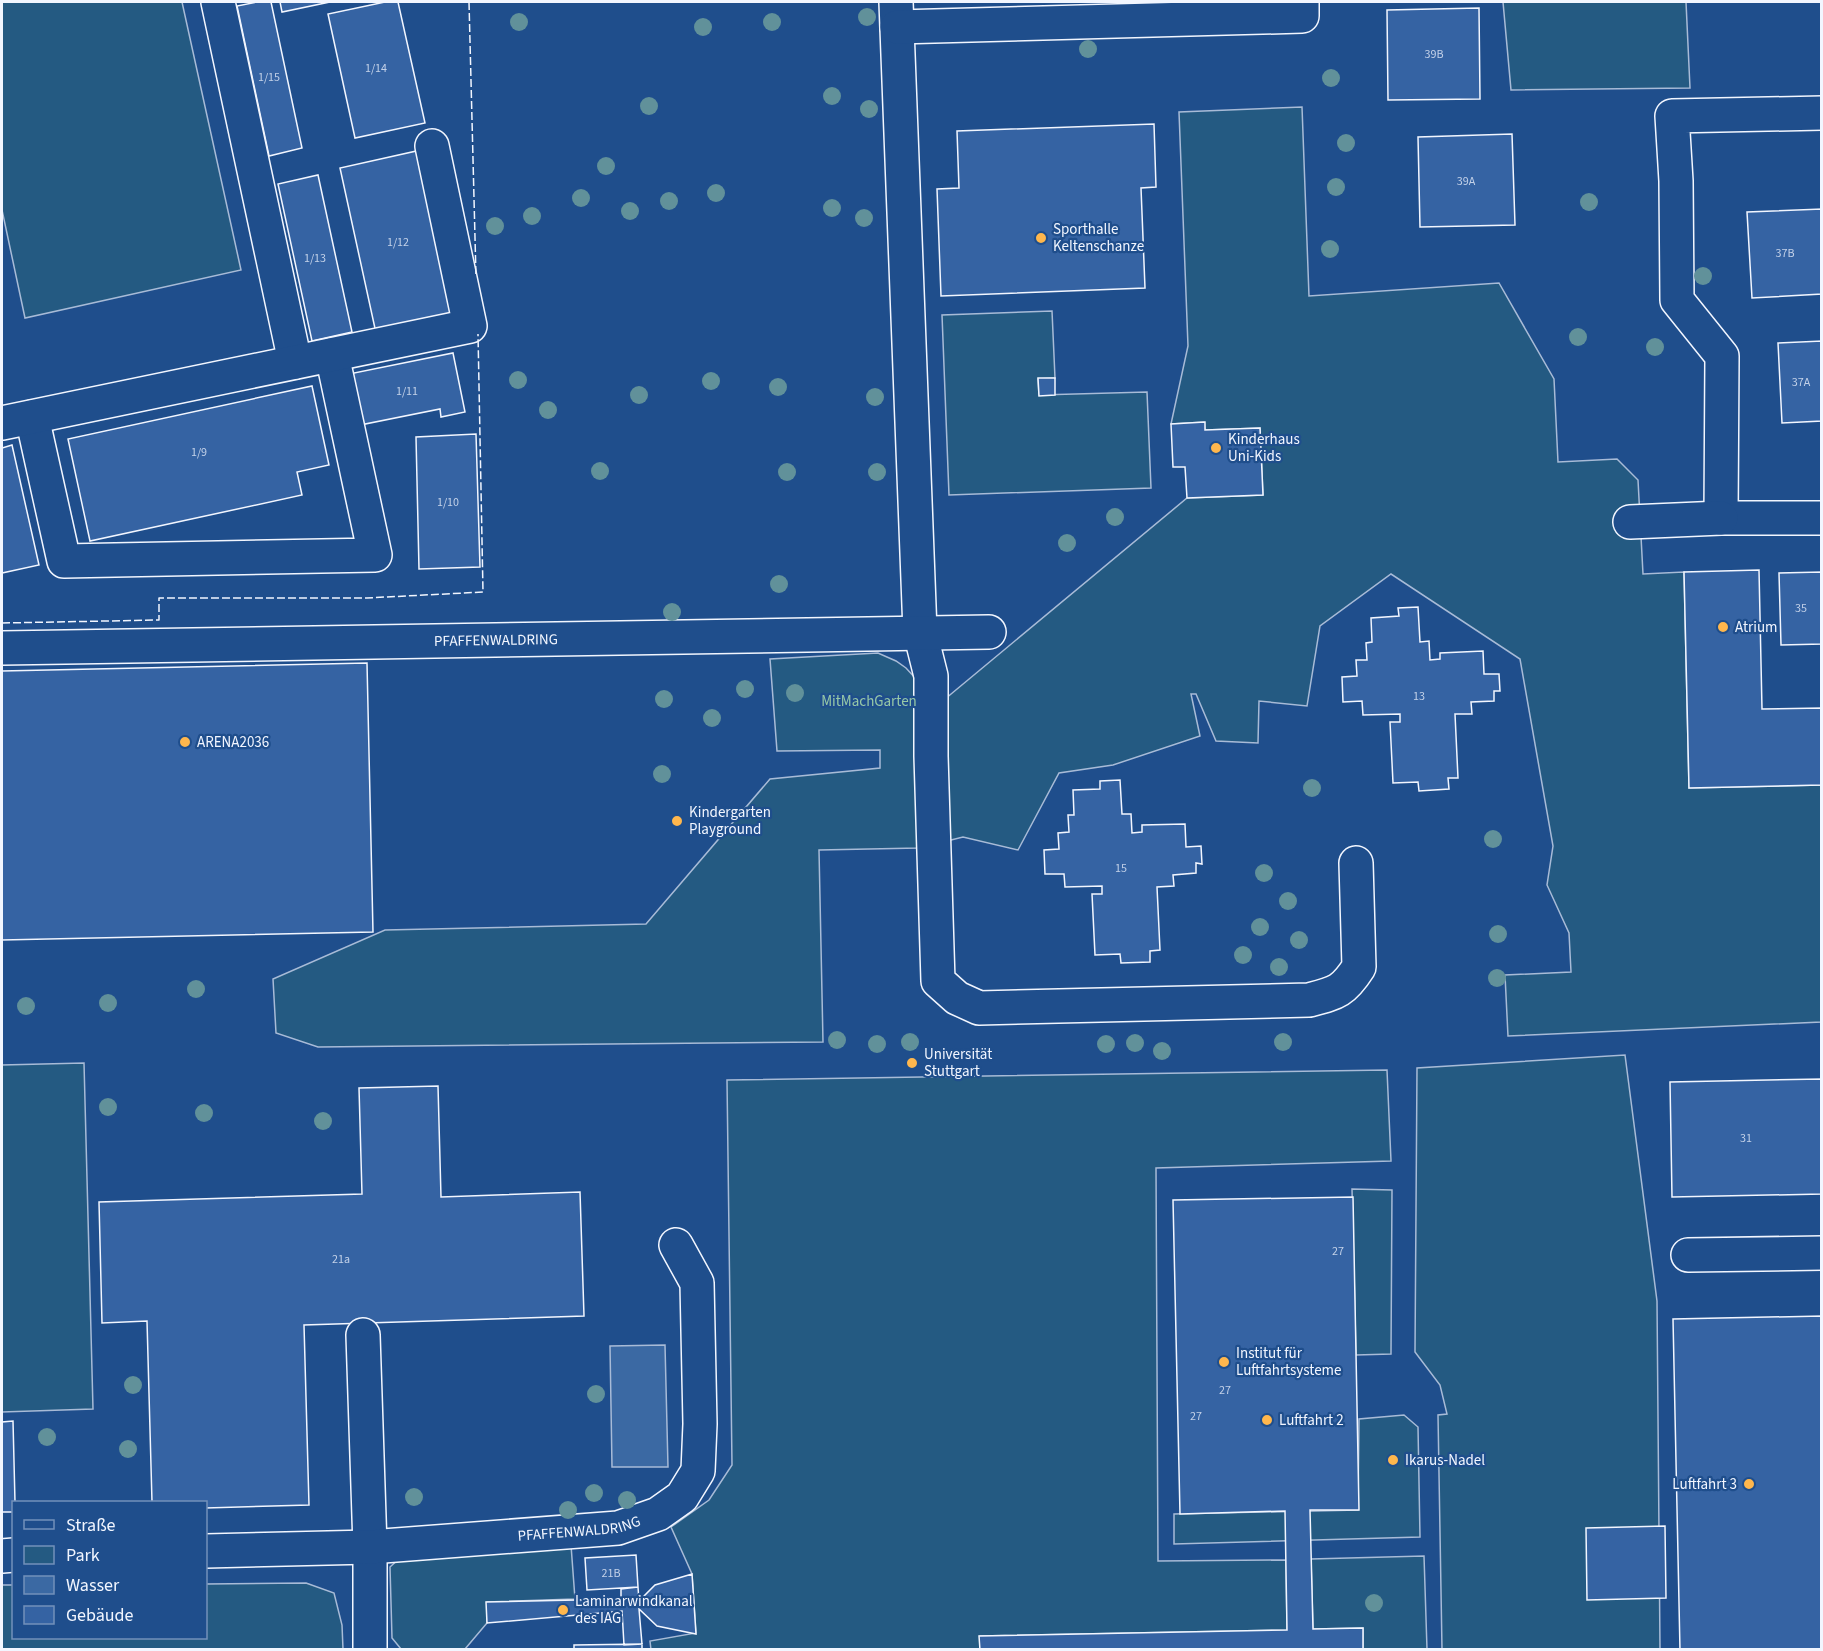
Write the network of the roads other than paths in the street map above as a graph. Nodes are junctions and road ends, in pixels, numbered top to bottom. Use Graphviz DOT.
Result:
graph roads {
  1 [pos="218,2"];
  2 [pos="1302,2"];
  3 [pos="897,14"];
  4 [pos="1821,113"];
  5 [pos="432,146"];
  6 [pos="332,355"];
  7 [pos="295,362"];
  8 [pos="16,420"];
  9 [pos="1721,518"];
  10 [pos="1821,518"];
  11 [pos="1630,522"];
  12 [pos="920,632"];
  13 [pos="989,632"];
  14 [pos="2,648"];
  15 [pos="1356,863"];
  16 [pos="676,1245"];
  17 [pos="1821,1253"];
  18 [pos="1688,1256"];
  19 [pos="363,1335"];
  20 [pos="370,1547"];
  21 [pos="207,1551"];
  22 [pos="370,1650"];
  1 -- 7 [label="street"];
  2 -- 3 [label="street"];
  3 -- 12 [label="street"];
  4 -- 9 [label="street"];
  5 -- 6 [label="street"];
  6 -- 7 [label="street"];
  6 -- 8 [label="street"];
  7 -- 8 [label="street"];
  9 -- 10 [label="street"];
  9 -- 11 [label="street"];
  12 -- 13 [label="street, PFAFFENWALDRING"];
  12 -- 14 [label="street, PFAFFENWALDRING"];
  12 -- 15 [label="street"];
  16 -- 20 [label="street, PFAFFENWALDRING"];
  17 -- 18 [label="street"];
  19 -- 20 [label="street"];
  20 -- 21 [label="street, PFAFFENWALDRING"];
  20 -- 22 [label="street"];
}
